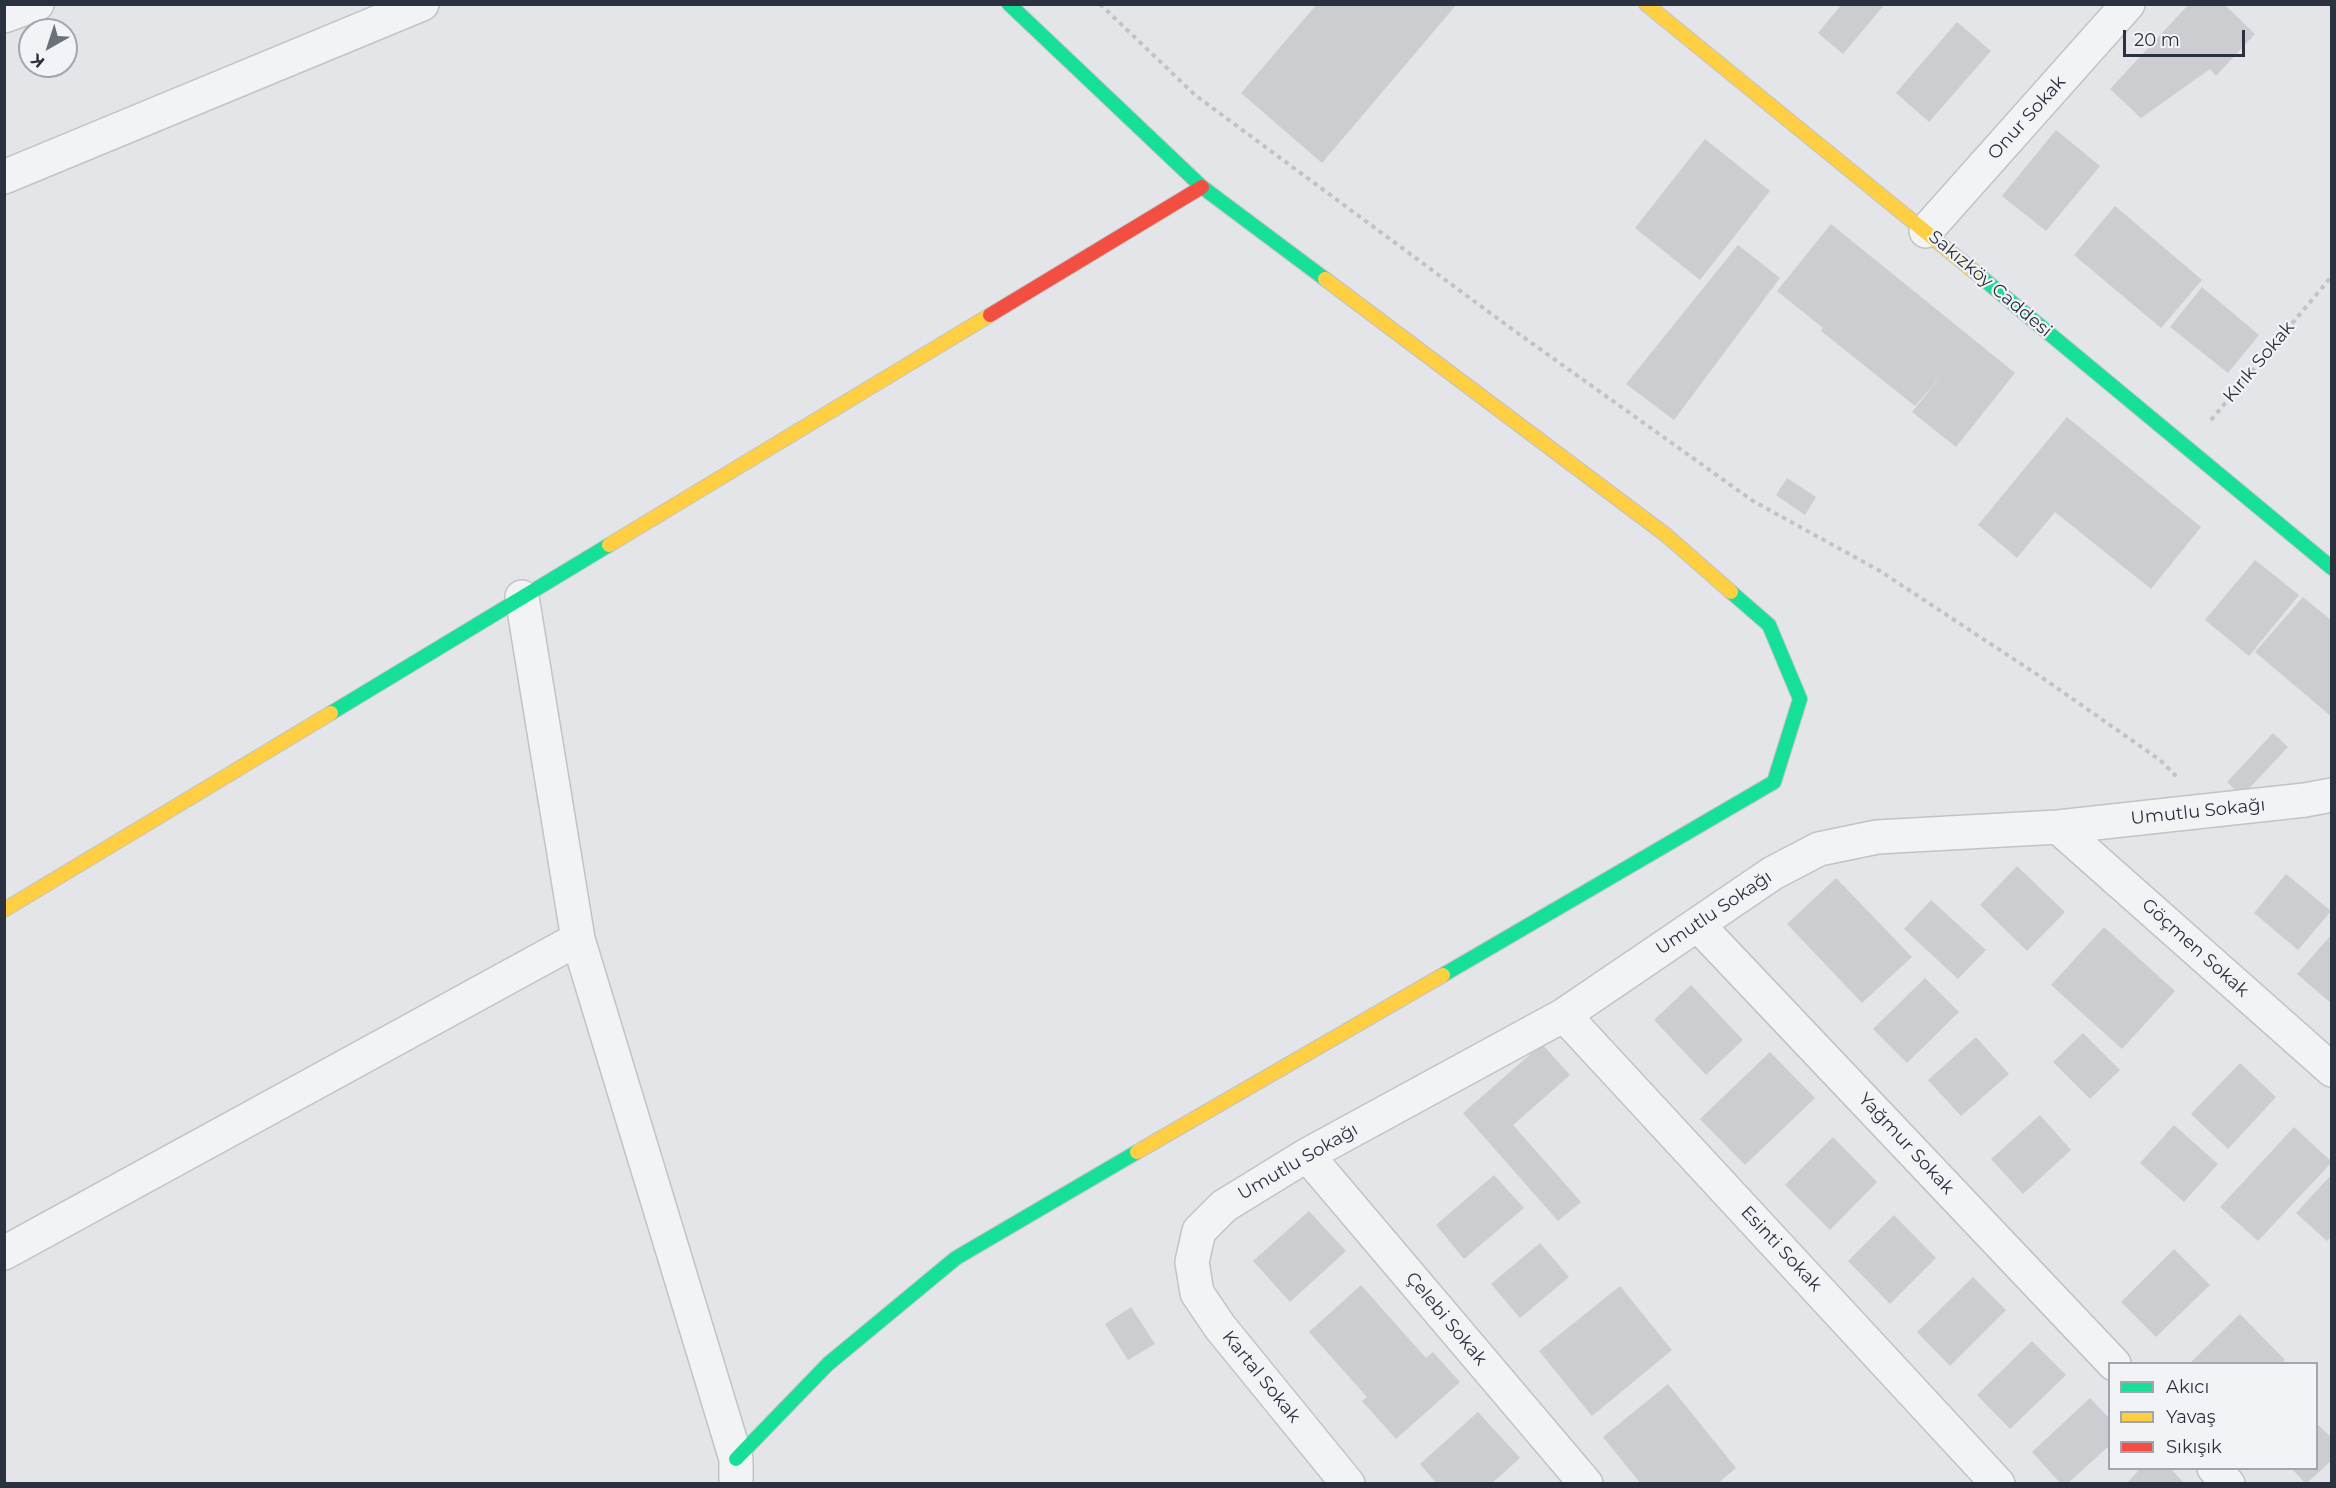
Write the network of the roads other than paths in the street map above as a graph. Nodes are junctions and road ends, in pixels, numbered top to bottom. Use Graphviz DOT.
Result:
graph roads {
  1 [pos="38,4"];
  2 [pos="422,4"];
  3 [pos="1009,4"];
  4 [pos="1646,4"];
  5 [pos="2128,4"];
  6 [pos="4,16"];
  7 [pos="4,177"];
  8 [pos="1202,187"];
  9 [pos="1926,231"];
  10 [pos="2331,568"];
  11 [pos="522,597"];
  12 [pos="2331,795"];
  13 [pos="2058,827"];
  14 [pos="4,910"];
  15 [pos="1698,925"];
  16 [pos="578,939"];
  17 [pos="1564,1015"];
  18 [pos="2331,1070"];
  19 [pos="1307,1155"];
  20 [pos="4,1252"];
  21 [pos="1192,1262"];
  22 [pos="2112,1362"];
  23 [pos="2216,1470"];
  24 [pos="736,1471"];
  25 [pos="1348,1484"];
  26 [pos="1586,1484"];
  27 [pos="1998,1484"];
  28 [pos="2228,1484"];
  1 -- 6 [label="street"];
  2 -- 7 [label="street"];
  3 -- 8 [label="street"];
  4 -- 9 [label="street, Sakızköy Caddesi"];
  5 -- 9 [label="street, Onur Sokak"];
  8 -- 11 [label="street"];
  8 -- 24 [label="street"];
  9 -- 10 [label="street, Sakızköy Caddesi"];
  11 -- 14 [label="street"];
  11 -- 16 [label="street"];
  12 -- 13 [label="street, Umutlu Sokağı"];
  13 -- 15 [label="street, Umutlu Sokağı"];
  13 -- 18 [label="street, Göçmen Sokak"];
  15 -- 17 [label="street, Umutlu Sokağı"];
  15 -- 22 [label="street, Yağmur Sokak"];
  16 -- 20 [label="street"];
  16 -- 24 [label="street"];
  17 -- 19 [label="street, Umutlu Sokağı"];
  17 -- 27 [label="street, Esinti Sokak"];
  19 -- 21 [label="street, Umutlu Sokağı"];
  19 -- 26 [label="street, Çelebi Sokak"];
  21 -- 25 [label="street, Kartal Sokak"];
  23 -- 28 [label="street"];
}
